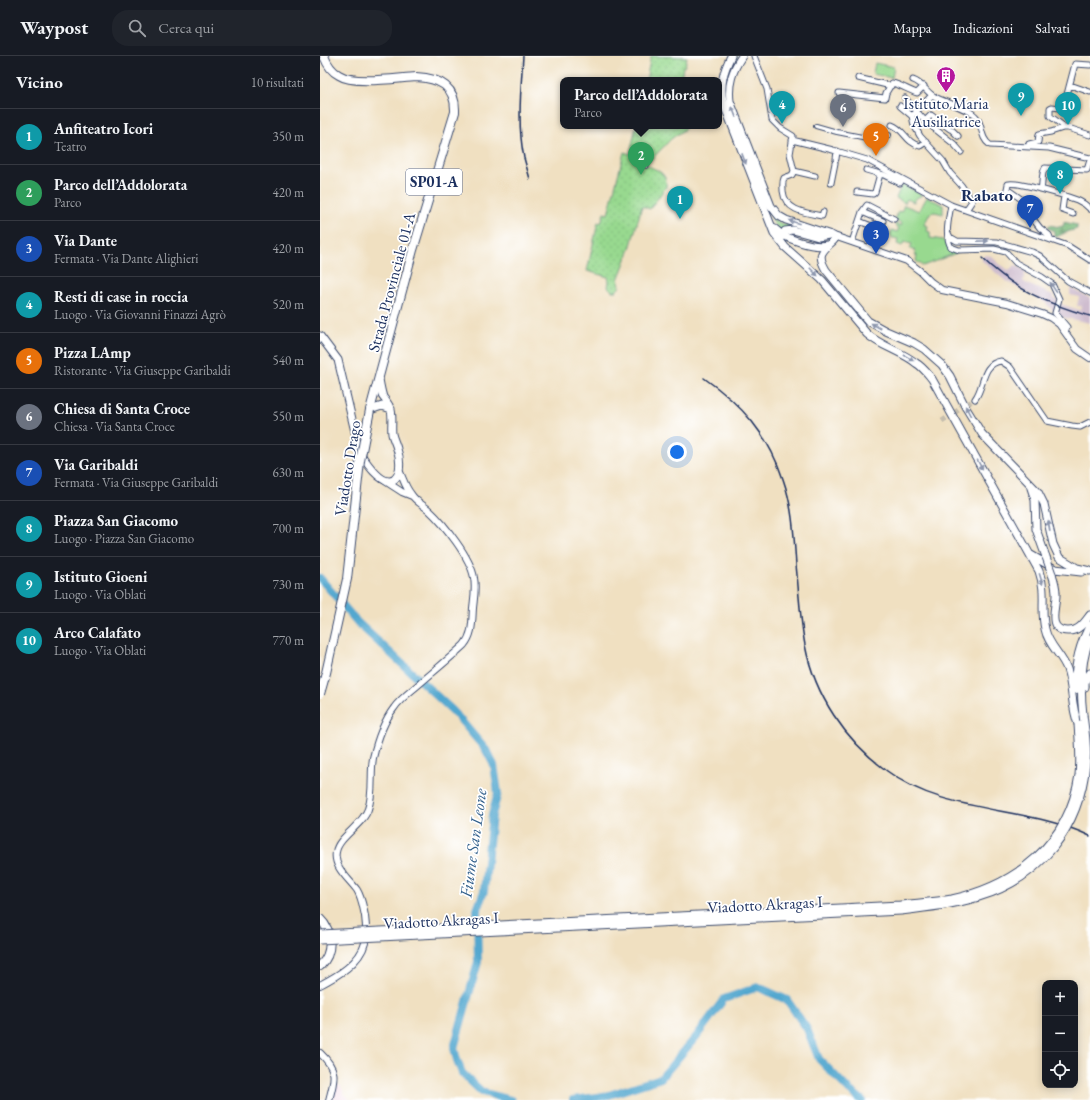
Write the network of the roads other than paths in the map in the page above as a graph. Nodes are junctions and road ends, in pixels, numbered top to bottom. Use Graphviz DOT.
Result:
graph roads {
  1 [pos="324,56"];
  2 [pos="731,56"];
  3 [pos="742,56"];
  4 [pos="754,56"];
  5 [pos="1090,65"];
  6 [pos="722,78"];
  7 [pos="858,78"];
  8 [pos="913,80"];
  9 [pos="890,86"];
  10 [pos="924,86"];
  11 [pos="1069,87"];
  12 [pos="1090,92"];
  13 [pos="839,93"];
  14 [pos="932,95"];
  15 [pos="722,96"];
  16 [pos="906,98"];
  17 [pos="900,106"];
  18 [pos="914,114"];
  19 [pos="926,121"];
  20 [pos="892,125"];
  21 [pos="816,126"];
  22 [pos="1063,128"];
  23 [pos="889,135"];
  24 [pos="1090,135"];
  25 [pos="958,136"];
  26 [pos="792,138"];
  27 [pos="926,142"];
  28 [pos="1025,147"];
  29 [pos="837,151"];
  30 [pos="961,152"];
  31 [pos="1090,159"];
  32 [pos="866,170"];
  33 [pos="794,171"];
  34 [pos="880,174"];
  35 [pos="815,176"];
  36 [pos="902,180"];
  37 [pos="831,183"];
  38 [pos="1041,189"];
  39 [pos="857,192"];
  40 [pos="1064,196"];
  41 [pos="951,205"];
  42 [pos="1090,209"];
  43 [pos="966,210"];
  44 [pos="823,212"];
  45 [pos="862,212"];
  46 [pos="1073,214"];
  47 [pos="894,219"];
  48 [pos="859,221"];
  49 [pos="879,230"];
  50 [pos="948,232"];
  51 [pos="782,239"];
  52 [pos="1051,240"];
  53 [pos="830,241"];
  54 [pos="852,242"];
  55 [pos="869,248"];
  56 [pos="1090,260"];
  57 [pos="1090,293"];
  58 [pos="1065,332"];
  59 [pos="320,336"];
  60 [pos="1090,358"];
  61 [pos="379,378"];
  62 [pos="384,398"];
  63 [pos="373,399"];
  64 [pos="975,399"];
  65 [pos="382,406"];
  66 [pos="391,409"];
  67 [pos="370,410"];
  68 [pos="1090,422"];
  69 [pos="399,470"];
  70 [pos="1026,480"];
  71 [pos="385,481"];
  72 [pos="412,496"];
  73 [pos="1031,555"];
  74 [pos="1090,571"];
  75 [pos="1090,615"];
  76 [pos="1090,625"];
  77 [pos="1090,638"];
  78 [pos="1090,673"];
  79 [pos="320,694"];
  80 [pos="1083,715"];
  81 [pos="1078,724"];
  82 [pos="320,919"];
  83 [pos="320,934"];
  84 [pos="320,940"];
  85 [pos="320,966"];
  86 [pos="320,985"];
  87 [pos="320,1053"];
  88 [pos="329,1100"];
  1 -- 61 [label="main road, Strada Provinciale 01-A / SP01-A"];
  2 -- 6 [label="main road, one-way"];
  53 -- 3 [label="main road, one-way"];
  4 -- 26 [label="street"];
  5 -- 11 [label="street"];
  7 -- 9 [label="street"];
  8 -- 10 [label="street"];
  9 -- 10 [label="street"];
  9 -- 13 [label="street"];
  10 -- 14 [label="street"];
  11 -- 12 [label="street"];
  11 -- 22 [label="street"];
  14 -- 18 [label="street"];
  14 -- 28 [label="street"];
  15 -- 51 [label="main road, one-way"];
  16 -- 18 [label="street"];
  17 -- 18 [label="street"];
  18 -- 19 [label="street"];
  18 -- 27 [label="street"];
  19 -- 25 [label="street"];
  19 -- 30 [label="street"];
  20 -- 27 [label="street"];
  21 -- 23 [label="street"];
  22 -- 24 [label="street"];
  22 -- 28 [label="street"];
  26 -- 29 [label="street"];
  26 -- 33 [label="street"];
  27 -- 43 [label="street"];
  28 -- 31 [label="street"];
  29 -- 36 [label="street"];
  29 -- 37 [label="street"];
  31 -- 38 [label="street"];
  32 -- 34 [label="street"];
  33 -- 35 [label="street"];
  33 -- 44 [label="street"];
  34 -- 36 [label="street"];
  34 -- 39 [label="street"];
  36 -- 41 [label="street"];
  38 -- 40 [label="street"];
  38 -- 52 [label="street"];
  40 -- 42 [label="street"];
  40 -- 46 [label="street"];
  41 -- 43 [label="street"];
  41 -- 50 [label="street"];
  43 -- 52 [label="street"];
  45 -- 47 [label="street"];
  45 -- 48 [label="street"];
  45 -- 49 [label="street"];
  48 -- 49 [label="street"];
  48 -- 54 [label="street"];
  49 -- 55 [label="street"];
  50 -- 57 [label="street, one-way"];
  58 -- 50 [label="street, one-way"];
  51 -- 53 [label="main road"];
  51 -- 53 [label="main road"];
  51 -- 73 [label="main road, one-way"];
  52 -- 56 [label="street"];
  53 -- 54 [label="street"];
  70 -- 53 [label="main road, one-way"];
  54 -- 55 [label="street"];
  55 -- 58 [label="street"];
  58 -- 60 [label="street"];
  59 -- 71 [label="main road"];
  61 -- 62 [label="main road"];
  61 -- 63 [label="main road, Strada Provinciale 01-A / SP01-A"];
  62 -- 63 [label="main road"];
  62 -- 66 [label="main road"];
  63 -- 65 [label="main road"];
  63 -- 67 [label="main road, Strada Provinciale 01-A / SP01-A"];
  64 -- 68 [label="street"];
  65 -- 66 [label="main road"];
  65 -- 67 [label="main road"];
  66 -- 69 [label="main road"];
  67 -- 79 [label="main road, Viadotto Drago, bridge"];
  69 -- 71 [label="main road"];
  69 -- 72 [label="street"];
  74 -- 70 [label="main road, one-way"];
  70 -- 75 [label="main road, bridge"];
  71 -- 72 [label="street"];
  72 -- 86 [label="street"];
  73 -- 74 [label="main road"];
  73 -- 81 [label="main road, one-way"];
  76 -- 81 [label="main road"];
  77 -- 80 [label="main road"];
  78 -- 80 [label="main road"];
  80 -- 84 [label="main road, Viadotto Akragas I, bridge"];
  81 -- 83 [label="main road, Viadotto Akragas I, bridge"];
  82 -- 85 [label="main road"];
  87 -- 88 [label="street"];
}
